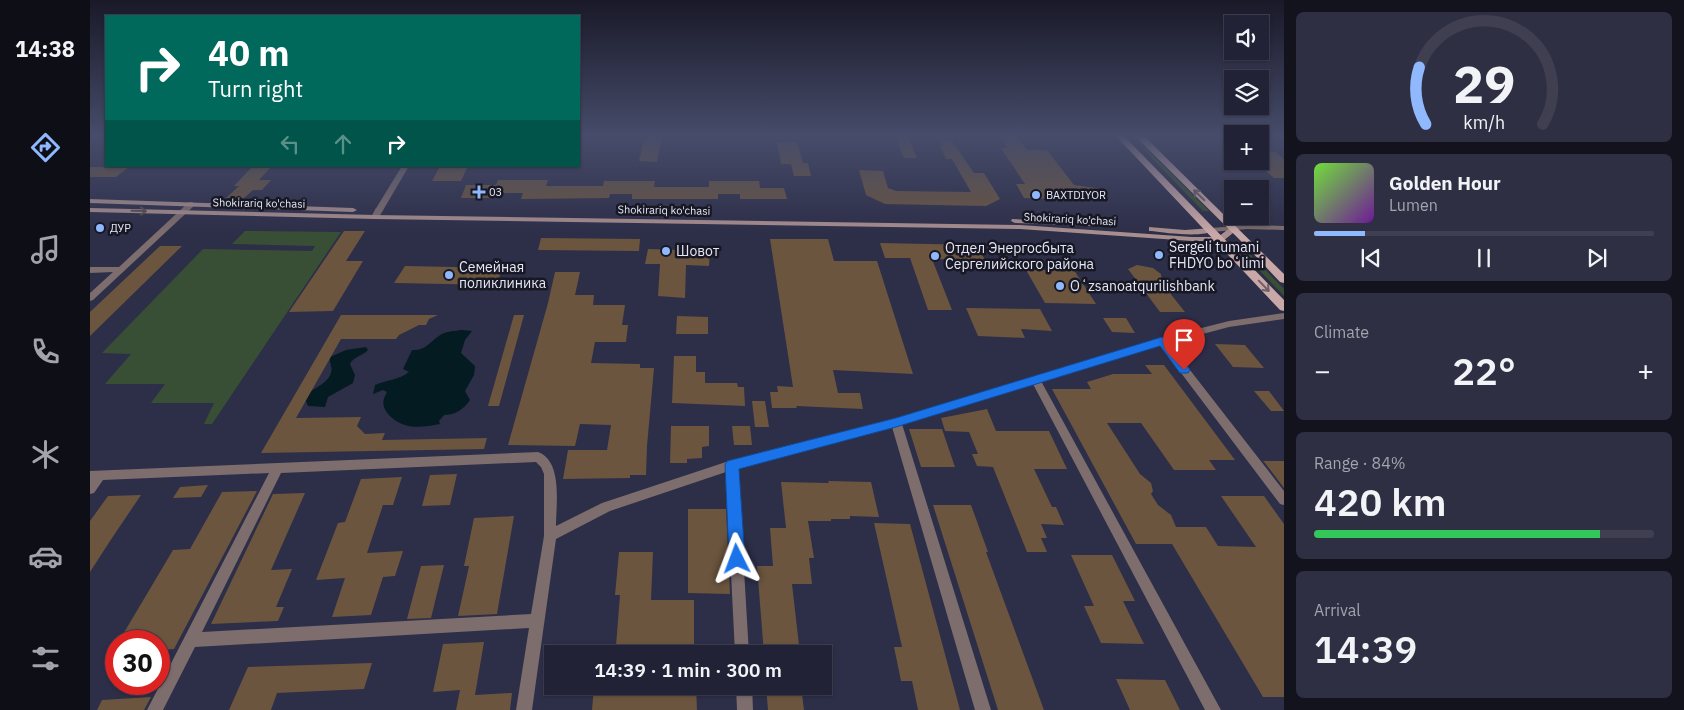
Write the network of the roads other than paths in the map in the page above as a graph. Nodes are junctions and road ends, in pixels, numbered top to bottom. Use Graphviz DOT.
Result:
graph roads {
  1 [pos="405,168"];
  2 [pos="1151,168"];
  3 [pos="1172,168"];
  4 [pos="90,201"];
  5 [pos="192,204"];
  6 [pos="90,210"];
  7 [pos="184,212"];
  8 [pos="377,214"];
  9 [pos="1284,228"];
  10 [pos="1234,229"];
  11 [pos="1210,230"];
  12 [pos="1220,239"];
  13 [pos="122,269"];
  14 [pos="90,270"];
  15 [pos="1284,280"];
  16 [pos="90,298"];
  17 [pos="1284,307"];
  18 [pos="1284,316"];
  19 [pos="1162,341"];
  20 [pos="1036,381"];
  21 [pos="896,422"];
  22 [pos="732,465"];
  23 [pos="277,469"];
  24 [pos="95,476"];
  25 [pos="90,489"];
  26 [pos="1284,500"];
  27 [pos="550,536"];
  28 [pos="536,621"];
  29 [pos="191,640"];
  30 [pos="742,645"];
  31 [pos="744,695"];
  32 [pos="155,710"];
  33 [pos="524,710"];
  34 [pos="745,710"];
  35 [pos="983,710"];
  36 [pos="1213,710"];
  1 -- 8 [label="street"];
  2 -- 11 [label="main road"];
  10 -- 3 [label="main road, one-way"];
  4 -- 5 [label="main road, Shokirariq ko'chasi"];
  5 -- 7 [label="street"];
  5 -- 8 [label="main road, Shokirariq ko'chasi"];
  6 -- 7 [label="main road, Shokirariq ko'chasi, one-way"];
  7 -- 8 [label="main road, Shokirariq ko'chasi"];
  7 -- 13 [label="street"];
  8 -- 11 [label="main road, Shokirariq ko'chasi"];
  8 -- 12 [label="main road, Shokirariq ko'chasi"];
  9 -- 10 [label="street"];
  10 -- 11 [label="street"];
  10 -- 12 [label="main road"];
  10 -- 15 [label="main road"];
  11 -- 12 [label="main road"];
  12 -- 17 [label="main road, one-way"];
  13 -- 14 [label="street"];
  13 -- 16 [label="street"];
  18 -- 19 [label="street"];
  19 -- 20 [label="street"];
  19 -- 26 [label="street"];
  20 -- 21 [label="street"];
  20 -- 36 [label="street"];
  21 -- 22 [label="street"];
  21 -- 35 [label="street"];
  22 -- 27 [label="street"];
  22 -- 30 [label="street"];
  23 -- 24 [label="street"];
  23 -- 27 [label="street"];
  23 -- 29 [label="street"];
  24 -- 25 [label="street"];
  27 -- 28 [label="street"];
  28 -- 29 [label="street"];
  28 -- 33 [label="street"];
  29 -- 32 [label="street"];
  31 -- 34 [label="street"];
}
